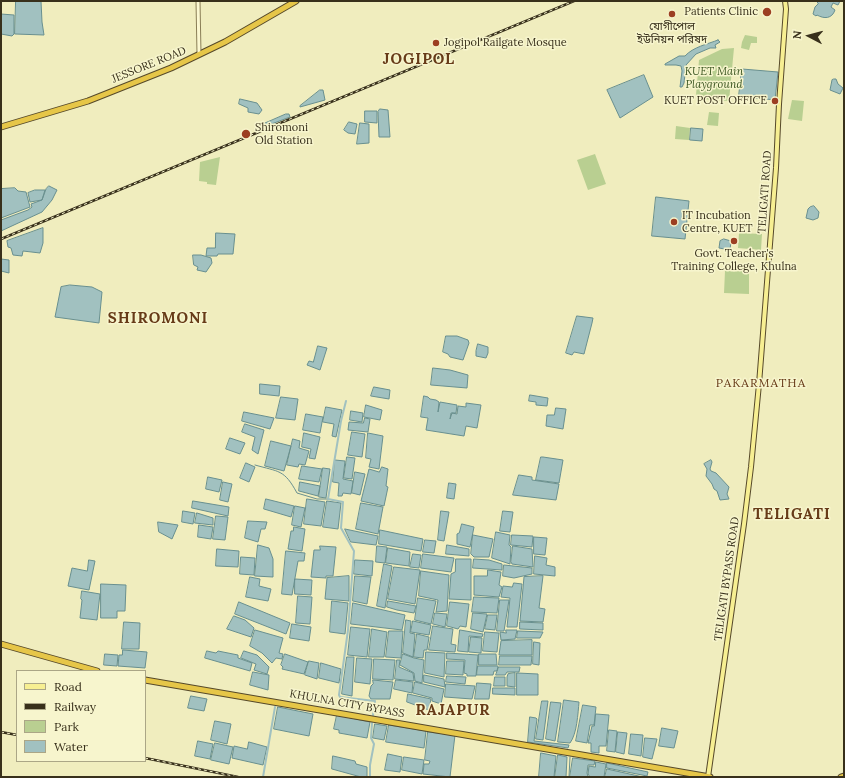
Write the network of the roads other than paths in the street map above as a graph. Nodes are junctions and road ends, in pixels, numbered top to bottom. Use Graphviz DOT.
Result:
graph roads {
  1 [pos="199,1"];
  2 [pos="296,1"];
  3 [pos="785,1"];
  4 [pos="199,56"];
  5 [pos="1,127"];
  6 [pos="759,384"];
  7 [pos="1,644"];
  8 [pos="93,670"];
  9 [pos="146,680"];
  10 [pos="844,776"];
  11 [pos="709,777"];
  12 [pos="841,777"];
  1 -- 4 [label="street"];
  2 -- 4 [label="highway, JESSORE ROAD"];
  3 -- 6 [label="main road, TELIGATI ROAD"];
  4 -- 5 [label="highway, JESSORE ROAD"];
  6 -- 11 [label="main road, TELIGATI BYPASS ROAD"];
  7 -- 8 [label="highway"];
  9 -- 11 [label="highway, KHULNA CITY BYPASS"];
  10 -- 12 [label="highway"];
}
